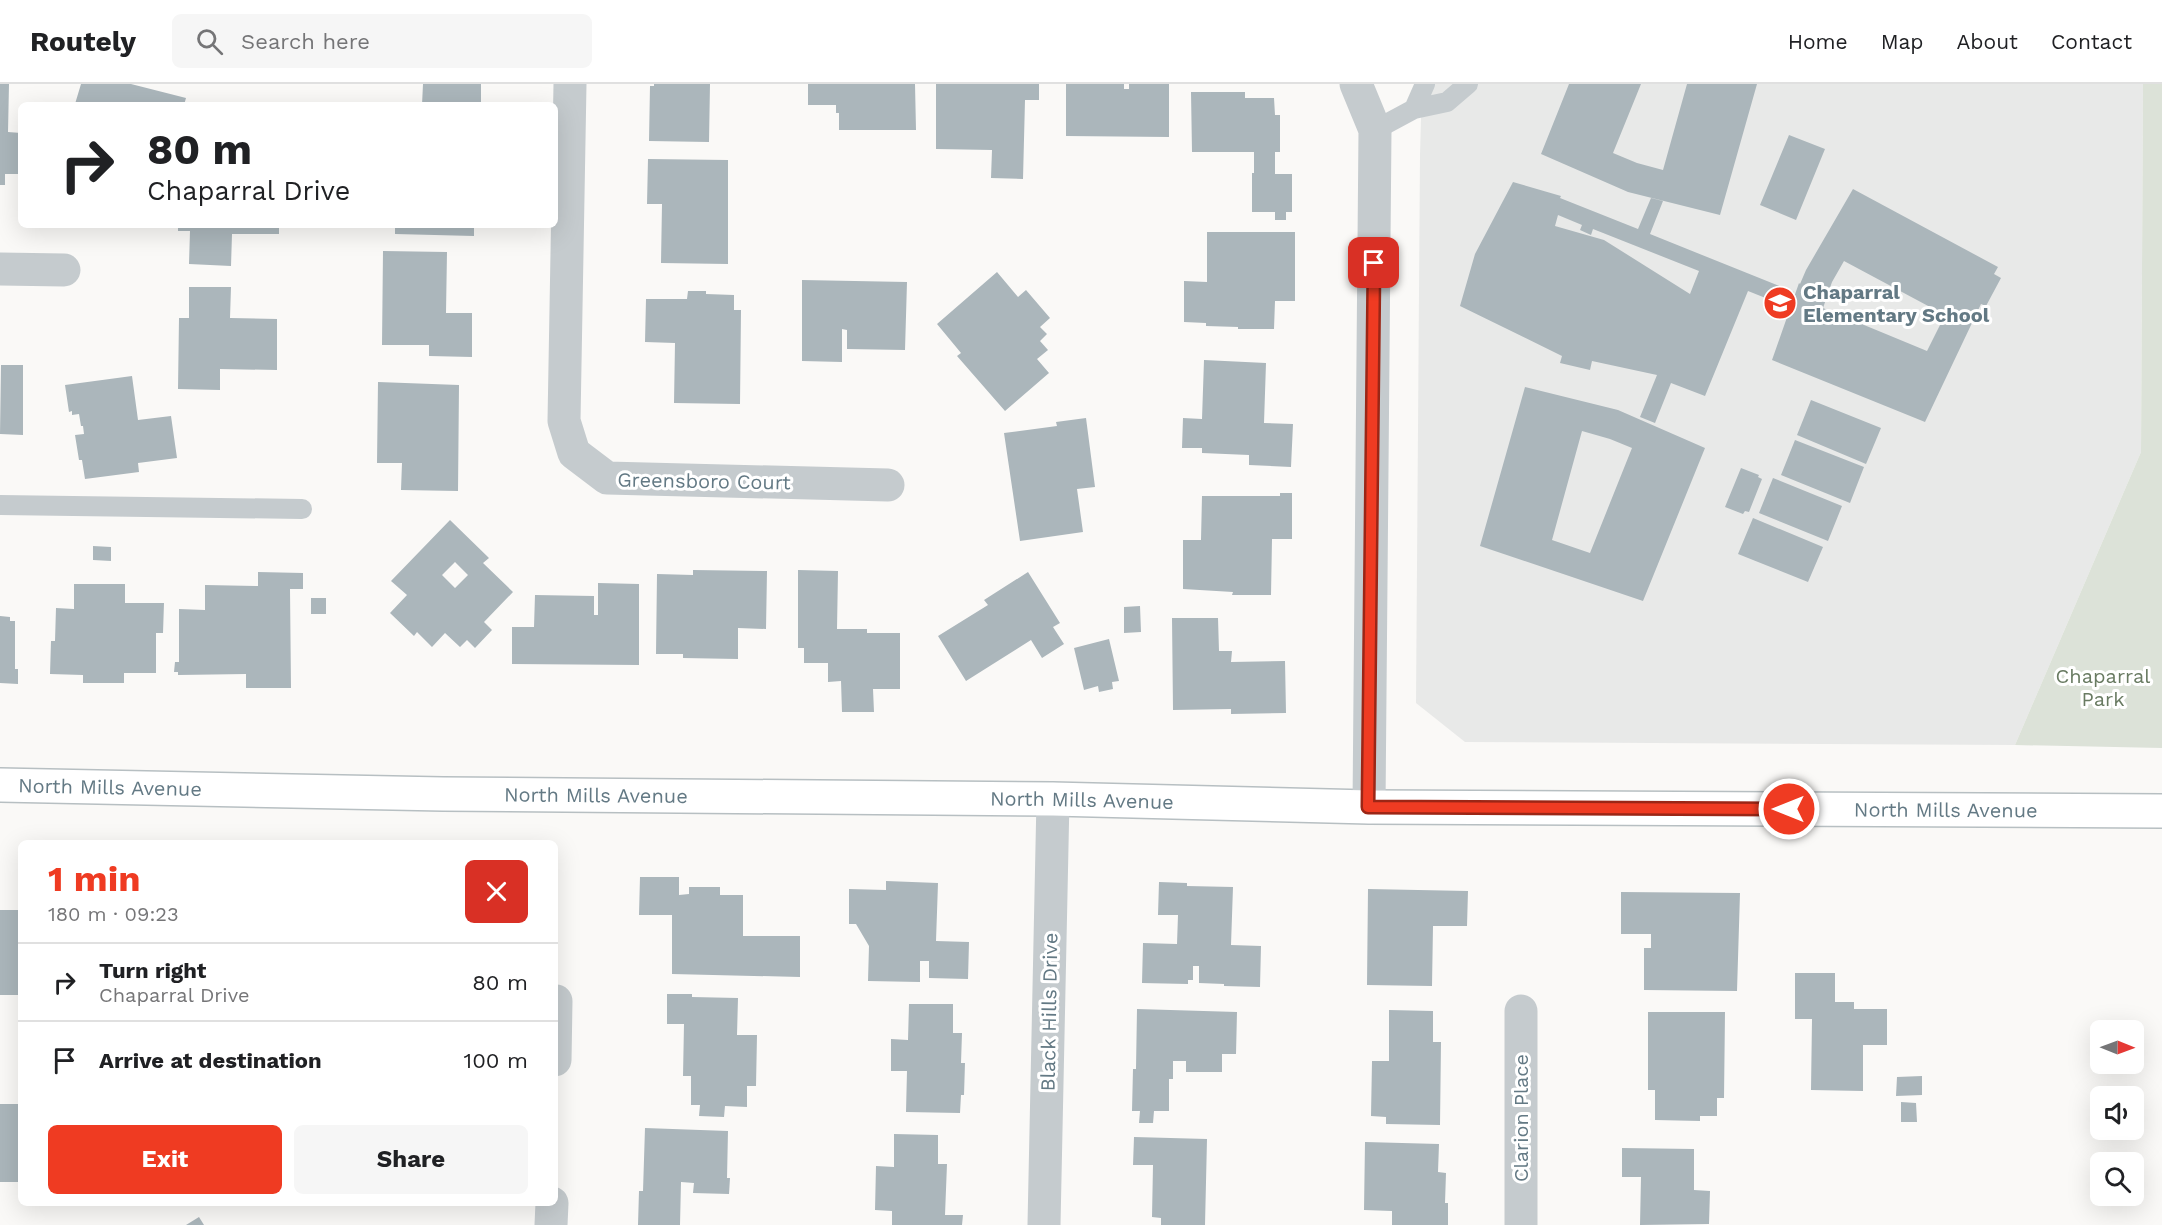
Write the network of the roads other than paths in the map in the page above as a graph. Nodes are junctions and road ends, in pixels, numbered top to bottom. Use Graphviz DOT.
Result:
graph roads {
  1 [pos="570,84"];
  2 [pos="1356,84"];
  3 [pos="1425,84"];
  4 [pos="1468,84"];
  5 [pos="1414,109"];
  6 [pos="1375,130"];
  7 [pos="0,269"];
  8 [pos="64,270"];
  9 [pos="888,485"];
  10 [pos="0,505"];
  11 [pos="302,509"];
  12 [pos="0,785"];
  13 [pos="1053,800"];
  14 [pos="1368,807"];
  15 [pos="2162,811"];
  16 [pos="1521,1011"];
  17 [pos="552,1206"];
  18 [pos="551,1225"];
  19 [pos="1044,1225"];
  20 [pos="1521,1225"];
  1 -- 9 [label="street, Greensboro Court"];
  2 -- 6 [label="street"];
  3 -- 5 [label="lane"];
  4 -- 5 [label="lane"];
  5 -- 6 [label="lane"];
  6 -- 14 [label="street"];
  7 -- 8 [label="street"];
  10 -- 11 [label="lane"];
  12 -- 13 [label="main road, North Mills Avenue"];
  13 -- 14 [label="main road, North Mills Avenue"];
  13 -- 19 [label="street, Black Hills Drive"];
  14 -- 15 [label="main road, North Mills Avenue"];
  16 -- 20 [label="street, Clarion Place"];
  17 -- 18 [label="street"];
}
